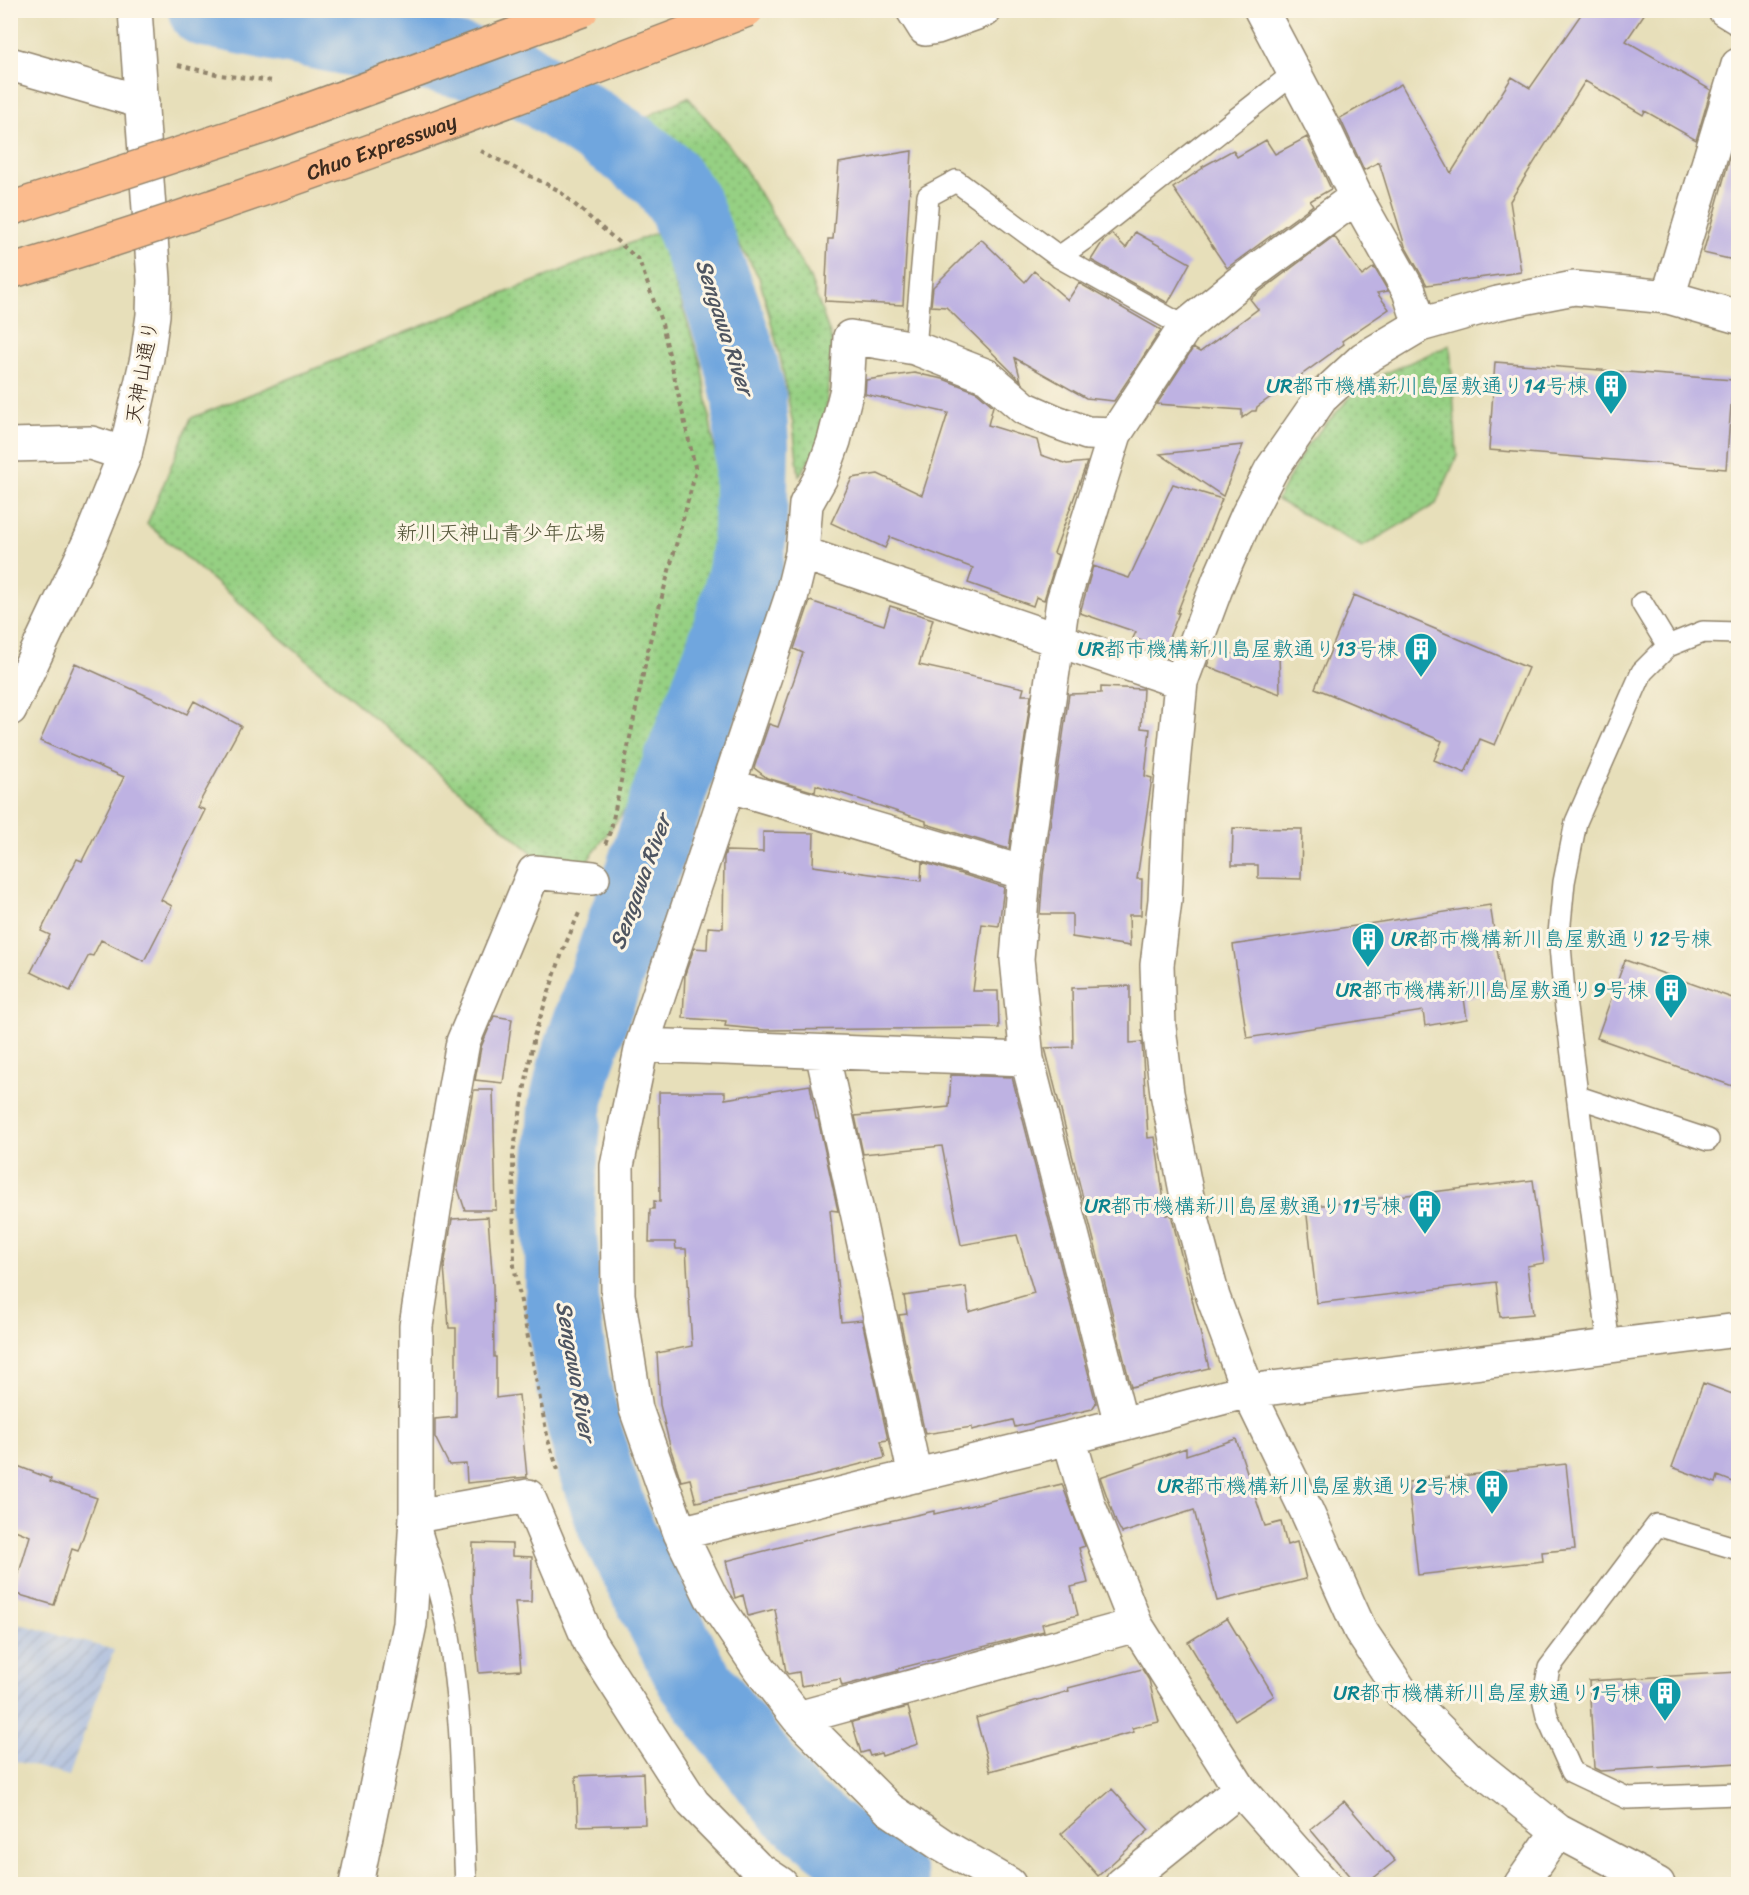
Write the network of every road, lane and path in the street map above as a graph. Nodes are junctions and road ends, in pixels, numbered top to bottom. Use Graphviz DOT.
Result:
graph roads {
  1 [pos="135,10"];
  2 [pos="582,10"];
  3 [pos="747,10"];
  4 [pos="913,10"];
  5 [pos="985,10"];
  6 [pos="1261,10"];
  7 [pos="1725,10"];
  8 [pos="1738,18"];
  9 [pos="10,64"];
  10 [pos="1738,65"];
  11 [pos="1293,74"];
  12 [pos="142,102"];
  13 [pos="1356,197"];
  14 [pos="10,209"];
  15 [pos="1059,257"];
  16 [pos="10,272"];
  17 [pos="1668,297"];
  18 [pos="1738,317"];
  19 [pos="1420,325"];
  20 [pos="1185,327"];
  21 [pos="915,348"];
  22 [pos="1115,434"];
  23 [pos="10,445"];
  24 [pos="125,454"];
  25 [pos="802,553"];
  26 [pos="1642,603"];
  27 [pos="1738,633"];
  28 [pos="1056,639"];
  29 [pos="1668,646"];
  30 [pos="1181,682"];
  31 [pos="10,709"];
  32 [pos="730,786"];
  33 [pos="1023,873"];
  34 [pos="593,878"];
  35 [pos="642,1046"];
  36 [pos="822,1052"];
  37 [pos="1027,1059"];
  38 [pos="1578,1097"];
  39 [pos="1708,1140"];
  40 [pos="1738,1330"];
  41 [pos="1609,1346"];
  42 [pos="1248,1391"];
  43 [pos="1121,1424"];
  44 [pos="1069,1438"];
  45 [pos="915,1476"];
  46 [pos="416,1516"];
  47 [pos="680,1533"];
  48 [pos="1738,1549"];
  49 [pos="1136,1625"];
  50 [pos="798,1718"];
  51 [pos="1240,1790"];
  52 [pos="1738,1794"];
  53 [pos="1558,1830"];
  54 [pos="356,1884"];
  55 [pos="466,1884"];
  56 [pos="781,1884"];
  57 [pos="1009,1884"];
  58 [pos="1122,1884"];
  59 [pos="1324,1884"];
  60 [pos="1521,1884"];
  61 [pos="1658,1884"];
  1 -- 12 [label="street, 天神山通り"];
  2 -- 14 [label="highway, bridge"];
  3 -- 16 [label="highway, Chuo Expressway, bridge"];
  4 -- 5 [label="street"];
  6 -- 11 [label="street"];
  7 -- 8 [label="street"];
  9 -- 12 [label="street"];
  10 -- 17 [label="street"];
  11 -- 13 [label="street"];
  11 -- 15 [label="lane"];
  12 -- 24 [label="street, 天神山通り"];
  13 -- 19 [label="street"];
  13 -- 20 [label="street"];
  15 -- 20 [label="lane"];
  15 -- 21 [label="lane"];
  17 -- 18 [label="street"];
  17 -- 19 [label="street"];
  19 -- 30 [label="street"];
  20 -- 22 [label="street"];
  21 -- 22 [label="street"];
  21 -- 25 [label="street"];
  22 -- 28 [label="street"];
  23 -- 24 [label="street"];
  24 -- 31 [label="street, 天神山通り"];
  25 -- 28 [label="street"];
  25 -- 32 [label="street"];
  26 -- 29 [label="lane"];
  27 -- 29 [label="lane"];
  28 -- 30 [label="street"];
  28 -- 33 [label="street"];
  29 -- 38 [label="lane"];
  30 -- 42 [label="street"];
  32 -- 33 [label="street"];
  32 -- 35 [label="street"];
  33 -- 37 [label="street"];
  34 -- 46 [label="street"];
  35 -- 36 [label="street"];
  35 -- 47 [label="street"];
  36 -- 37 [label="street"];
  36 -- 45 [label="street"];
  37 -- 43 [label="street"];
  38 -- 39 [label="lane"];
  38 -- 41 [label="lane"];
  40 -- 41 [label="street"];
  41 -- 42 [label="street"];
  42 -- 43 [label="street"];
  42 -- 53 [label="street"];
  43 -- 44 [label="street"];
  44 -- 45 [label="street"];
  44 -- 49 [label="street"];
  45 -- 47 [label="street"];
  46 -- 54 [label="street"];
  46 -- 55 [label="lane"];
  46 -- 56 [label="street"];
  47 -- 50 [label="street"];
  48 -- 52 [label="lane"];
  49 -- 50 [label="street"];
  49 -- 51 [label="street"];
  50 -- 57 [label="street"];
  51 -- 58 [label="street"];
  51 -- 59 [label="street"];
  53 -- 60 [label="street"];
  53 -- 61 [label="street"];
}
